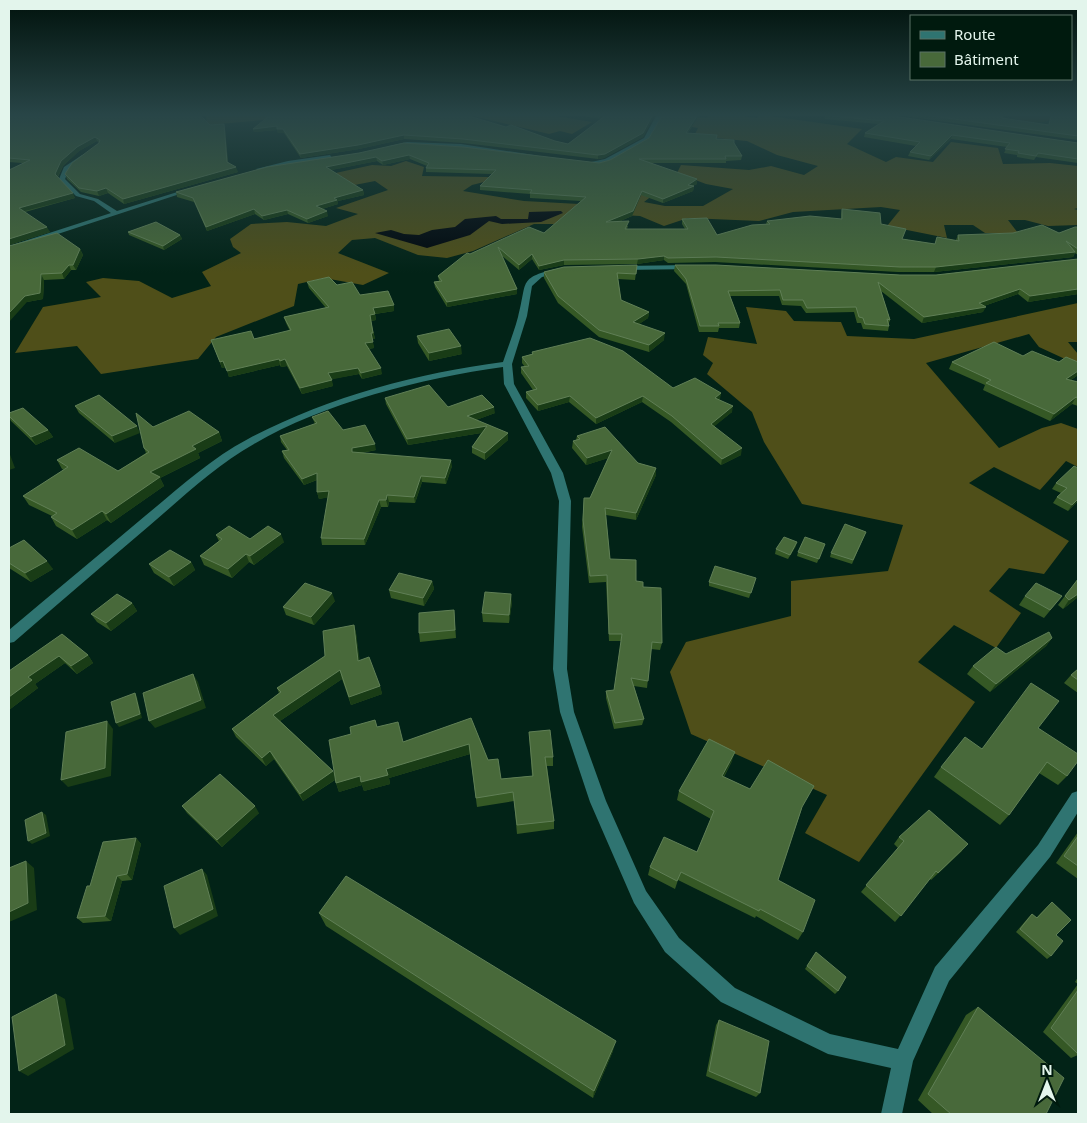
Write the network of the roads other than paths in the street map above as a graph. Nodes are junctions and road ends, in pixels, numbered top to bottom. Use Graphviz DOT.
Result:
graph roads {
  1 [pos="67,168"];
  2 [pos="265,168"];
  3 [pos="250,172"];
  4 [pos="198,187"];
  5 [pos="116,213"];
  6 [pos="9,248"];
  7 [pos="705,266"];
  8 [pos="610,268"];
  9 [pos="573,269"];
  10 [pos="507,364"];
  11 [pos="9,638"];
  12 [pos="1078,798"];
  13 [pos="903,1060"];
  14 [pos="892,1114"];
  1 -- 5 [label="street"];
  2 -- 3 [label="street"];
  4 -- 5 [label="street"];
  5 -- 6 [label="street"];
  7 -- 8 [label="street"];
  9 -- 10 [label="street"];
  10 -- 11 [label="street"];
  10 -- 13 [label="street"];
  12 -- 13 [label="street"];
  13 -- 14 [label="street"];
}
